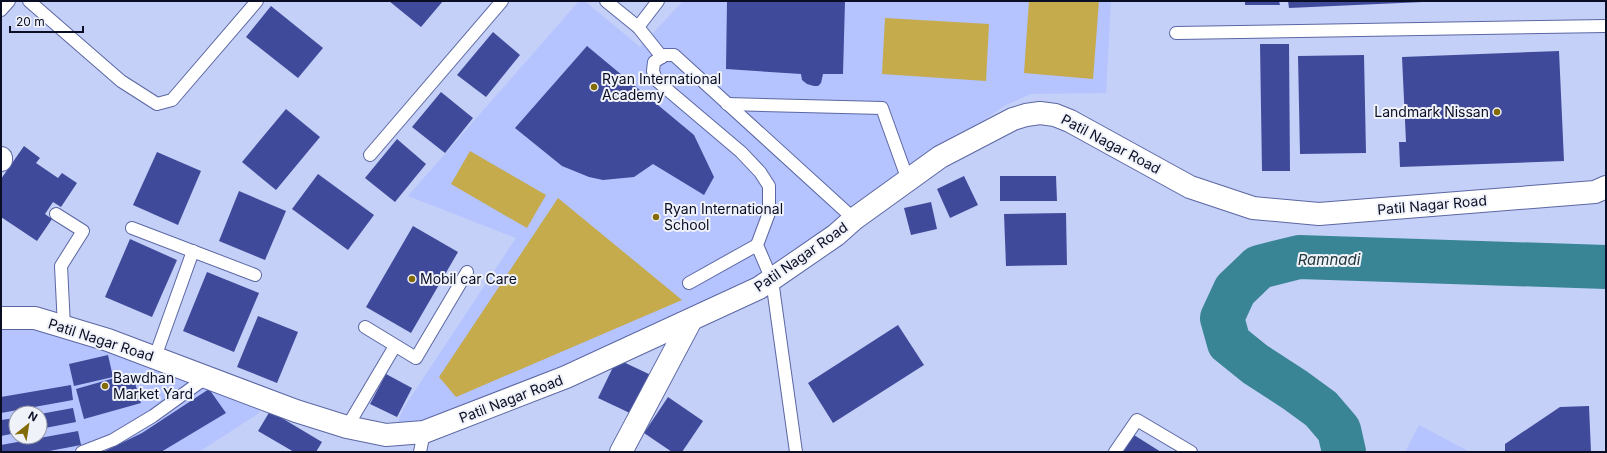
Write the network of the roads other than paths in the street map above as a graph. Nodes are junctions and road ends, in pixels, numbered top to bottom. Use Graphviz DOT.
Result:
graph roads {
  1 [pos="9,1"];
  2 [pos="29,1"];
  3 [pos="257,1"];
  4 [pos="502,1"];
  5 [pos="606,1"];
  6 [pos="658,1"];
  7 [pos="1,10"];
  8 [pos="1606,26"];
  9 [pos="638,27"];
  10 [pos="1176,33"];
  11 [pos="662,58"];
  12 [pos="727,104"];
  13 [pos="370,155"];
  14 [pos="905,172"];
  15 [pos="1602,191"];
  16 [pos="56,214"];
  17 [pos="854,219"];
  18 [pos="132,228"];
  19 [pos="757,245"];
  20 [pos="193,251"];
  21 [pos="467,272"];
  22 [pos="255,275"];
  23 [pos="772,280"];
  24 [pos="689,283"];
  25 [pos="1,318"];
  26 [pos="691,320"];
  27 [pos="64,327"];
  28 [pos="365,328"];
  29 [pos="395,346"];
  30 [pos="155,357"];
  31 [pos="207,377"];
  32 [pos="347,427"];
  33 [pos="422,442"];
  34 [pos="82,452"];
  35 [pos="621,452"];
  36 [pos="796,452"];
  37 [pos="1115,452"];
  38 [pos="1191,452"];
  1 -- 7 [label="lane"];
  2 -- 3 [label="lane"];
  4 -- 13 [label="lane"];
  5 -- 9 [label="lane"];
  6 -- 9 [label="lane"];
  8 -- 10 [label="lane"];
  9 -- 11 [label="lane"];
  11 -- 12 [label="lane"];
  11 -- 19 [label="lane"];
  12 -- 14 [label="lane"];
  12 -- 17 [label="lane"];
  15 -- 17 [label="street, Patil Nagar Road"];
  16 -- 27 [label="lane"];
  17 -- 23 [label="street, Patil Nagar Road"];
  18 -- 20 [label="lane"];
  19 -- 23 [label="lane"];
  19 -- 24 [label="lane"];
  20 -- 22 [label="lane"];
  20 -- 30 [label="lane"];
  21 -- 29 [label="lane"];
  23 -- 26 [label="street, Patil Nagar Road"];
  23 -- 36 [label="lane"];
  25 -- 27 [label="street, Patil Nagar Road"];
  26 -- 33 [label="street, Patil Nagar Road"];
  26 -- 35 [label="street"];
  27 -- 30 [label="street, Patil Nagar Road"];
  28 -- 29 [label="lane"];
  29 -- 32 [label="lane"];
  30 -- 31 [label="street, Patil Nagar Road"];
  31 -- 32 [label="street, Patil Nagar Road"];
  31 -- 34 [label="lane"];
  32 -- 33 [label="street, Patil Nagar Road"];
  37 -- 38 [label="lane"];
}
